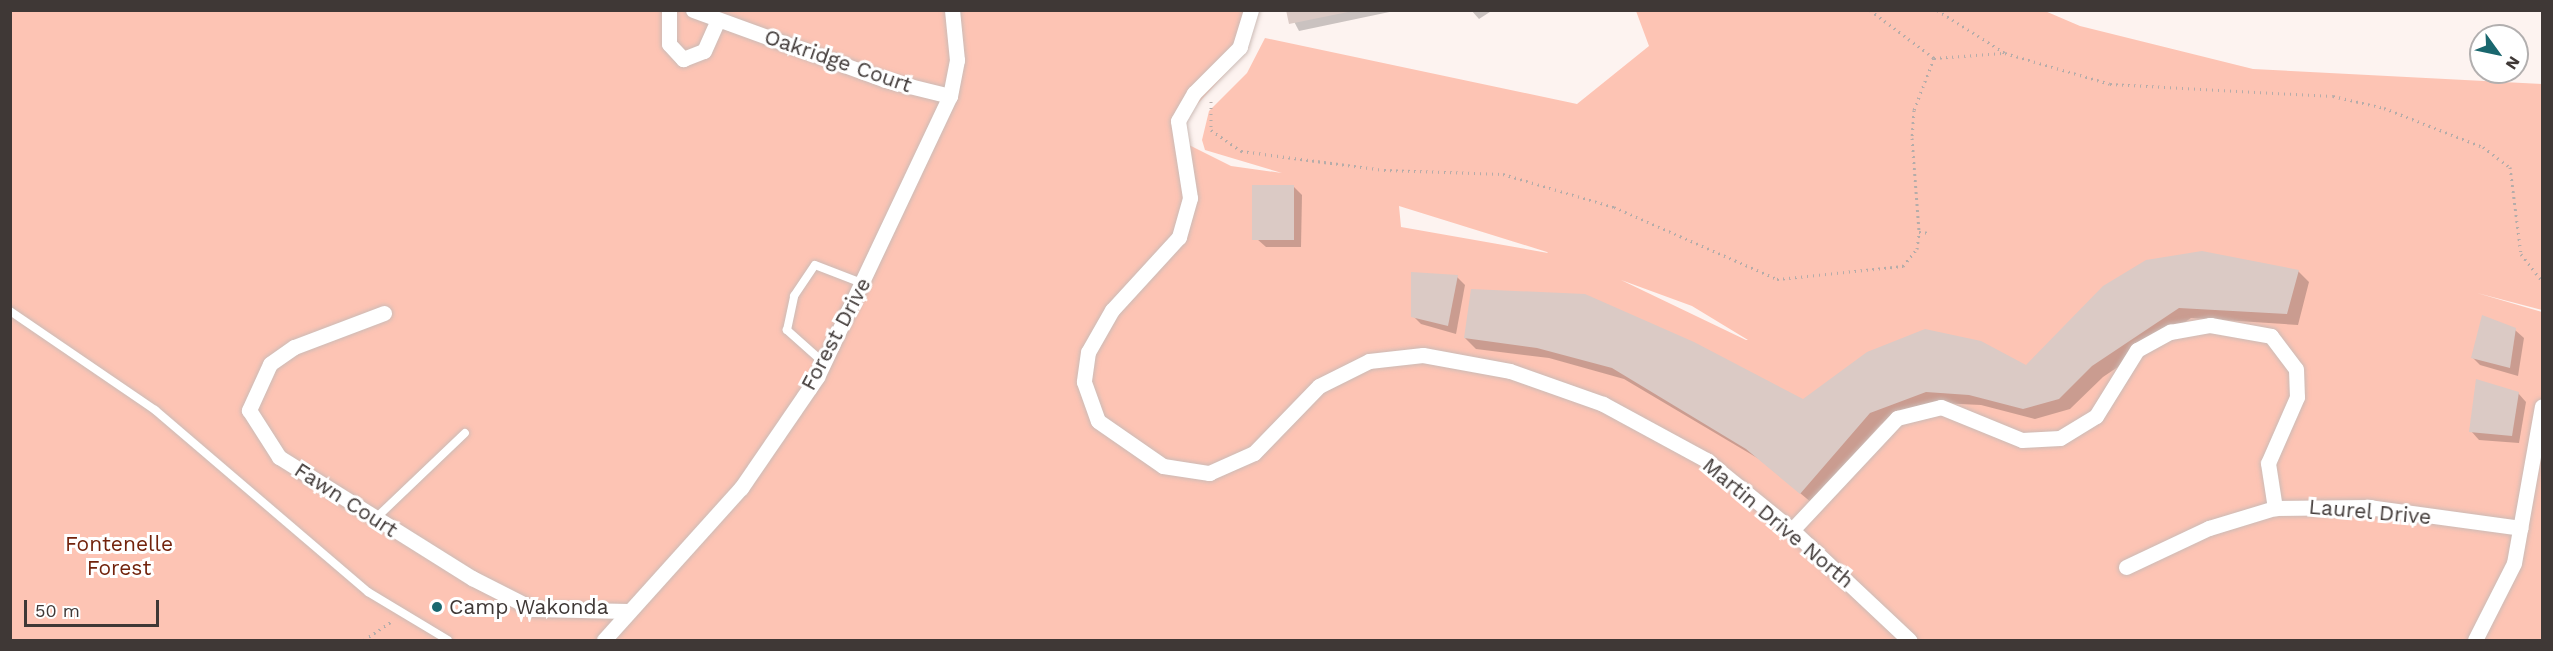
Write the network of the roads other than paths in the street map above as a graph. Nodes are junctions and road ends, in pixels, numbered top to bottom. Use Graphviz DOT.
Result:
graph roads {
  1 [pos="669,10"];
  2 [pos="693,10"];
  3 [pos="952,10"];
  4 [pos="1251,10"];
  5 [pos="718,20"];
  6 [pos="950,96"];
  7 [pos="862,283"];
  8 [pos="10,311"];
  9 [pos="384,313"];
  10 [pos="824,363"];
  11 [pos="2542,406"];
  12 [pos="465,433"];
  13 [pos="2276,508"];
  14 [pos="375,519"];
  15 [pos="2521,528"];
  16 [pos="1792,530"];
  17 [pos="2126,567"];
  18 [pos="628,611"];
  19 [pos="448,640"];
  20 [pos="604,640"];
  21 [pos="1910,640"];
  22 [pos="2475,640"];
  1 -- 5 [label="street"];
  2 -- 5 [label="street, Oakridge Court"];
  3 -- 6 [label="street, Forest Drive"];
  4 -- 16 [label="street, Martin Drive North"];
  5 -- 6 [label="street, Oakridge Court"];
  6 -- 7 [label="street, Forest Drive"];
  7 -- 10 [label="street, Forest Drive"];
  7 -- 10 [label="lane"];
  8 -- 19 [label="lane"];
  9 -- 14 [label="street, Fawn Court"];
  10 -- 18 [label="street, Forest Drive"];
  11 -- 15 [label="street"];
  12 -- 14 [label="lane"];
  13 -- 15 [label="street, Laurel Drive"];
  13 -- 16 [label="street"];
  13 -- 17 [label="street, Laurel Drive"];
  14 -- 18 [label="street, Fawn Court"];
  15 -- 22 [label="street"];
  16 -- 21 [label="street, Martin Drive North"];
  18 -- 20 [label="street, Forest Drive"];
}
